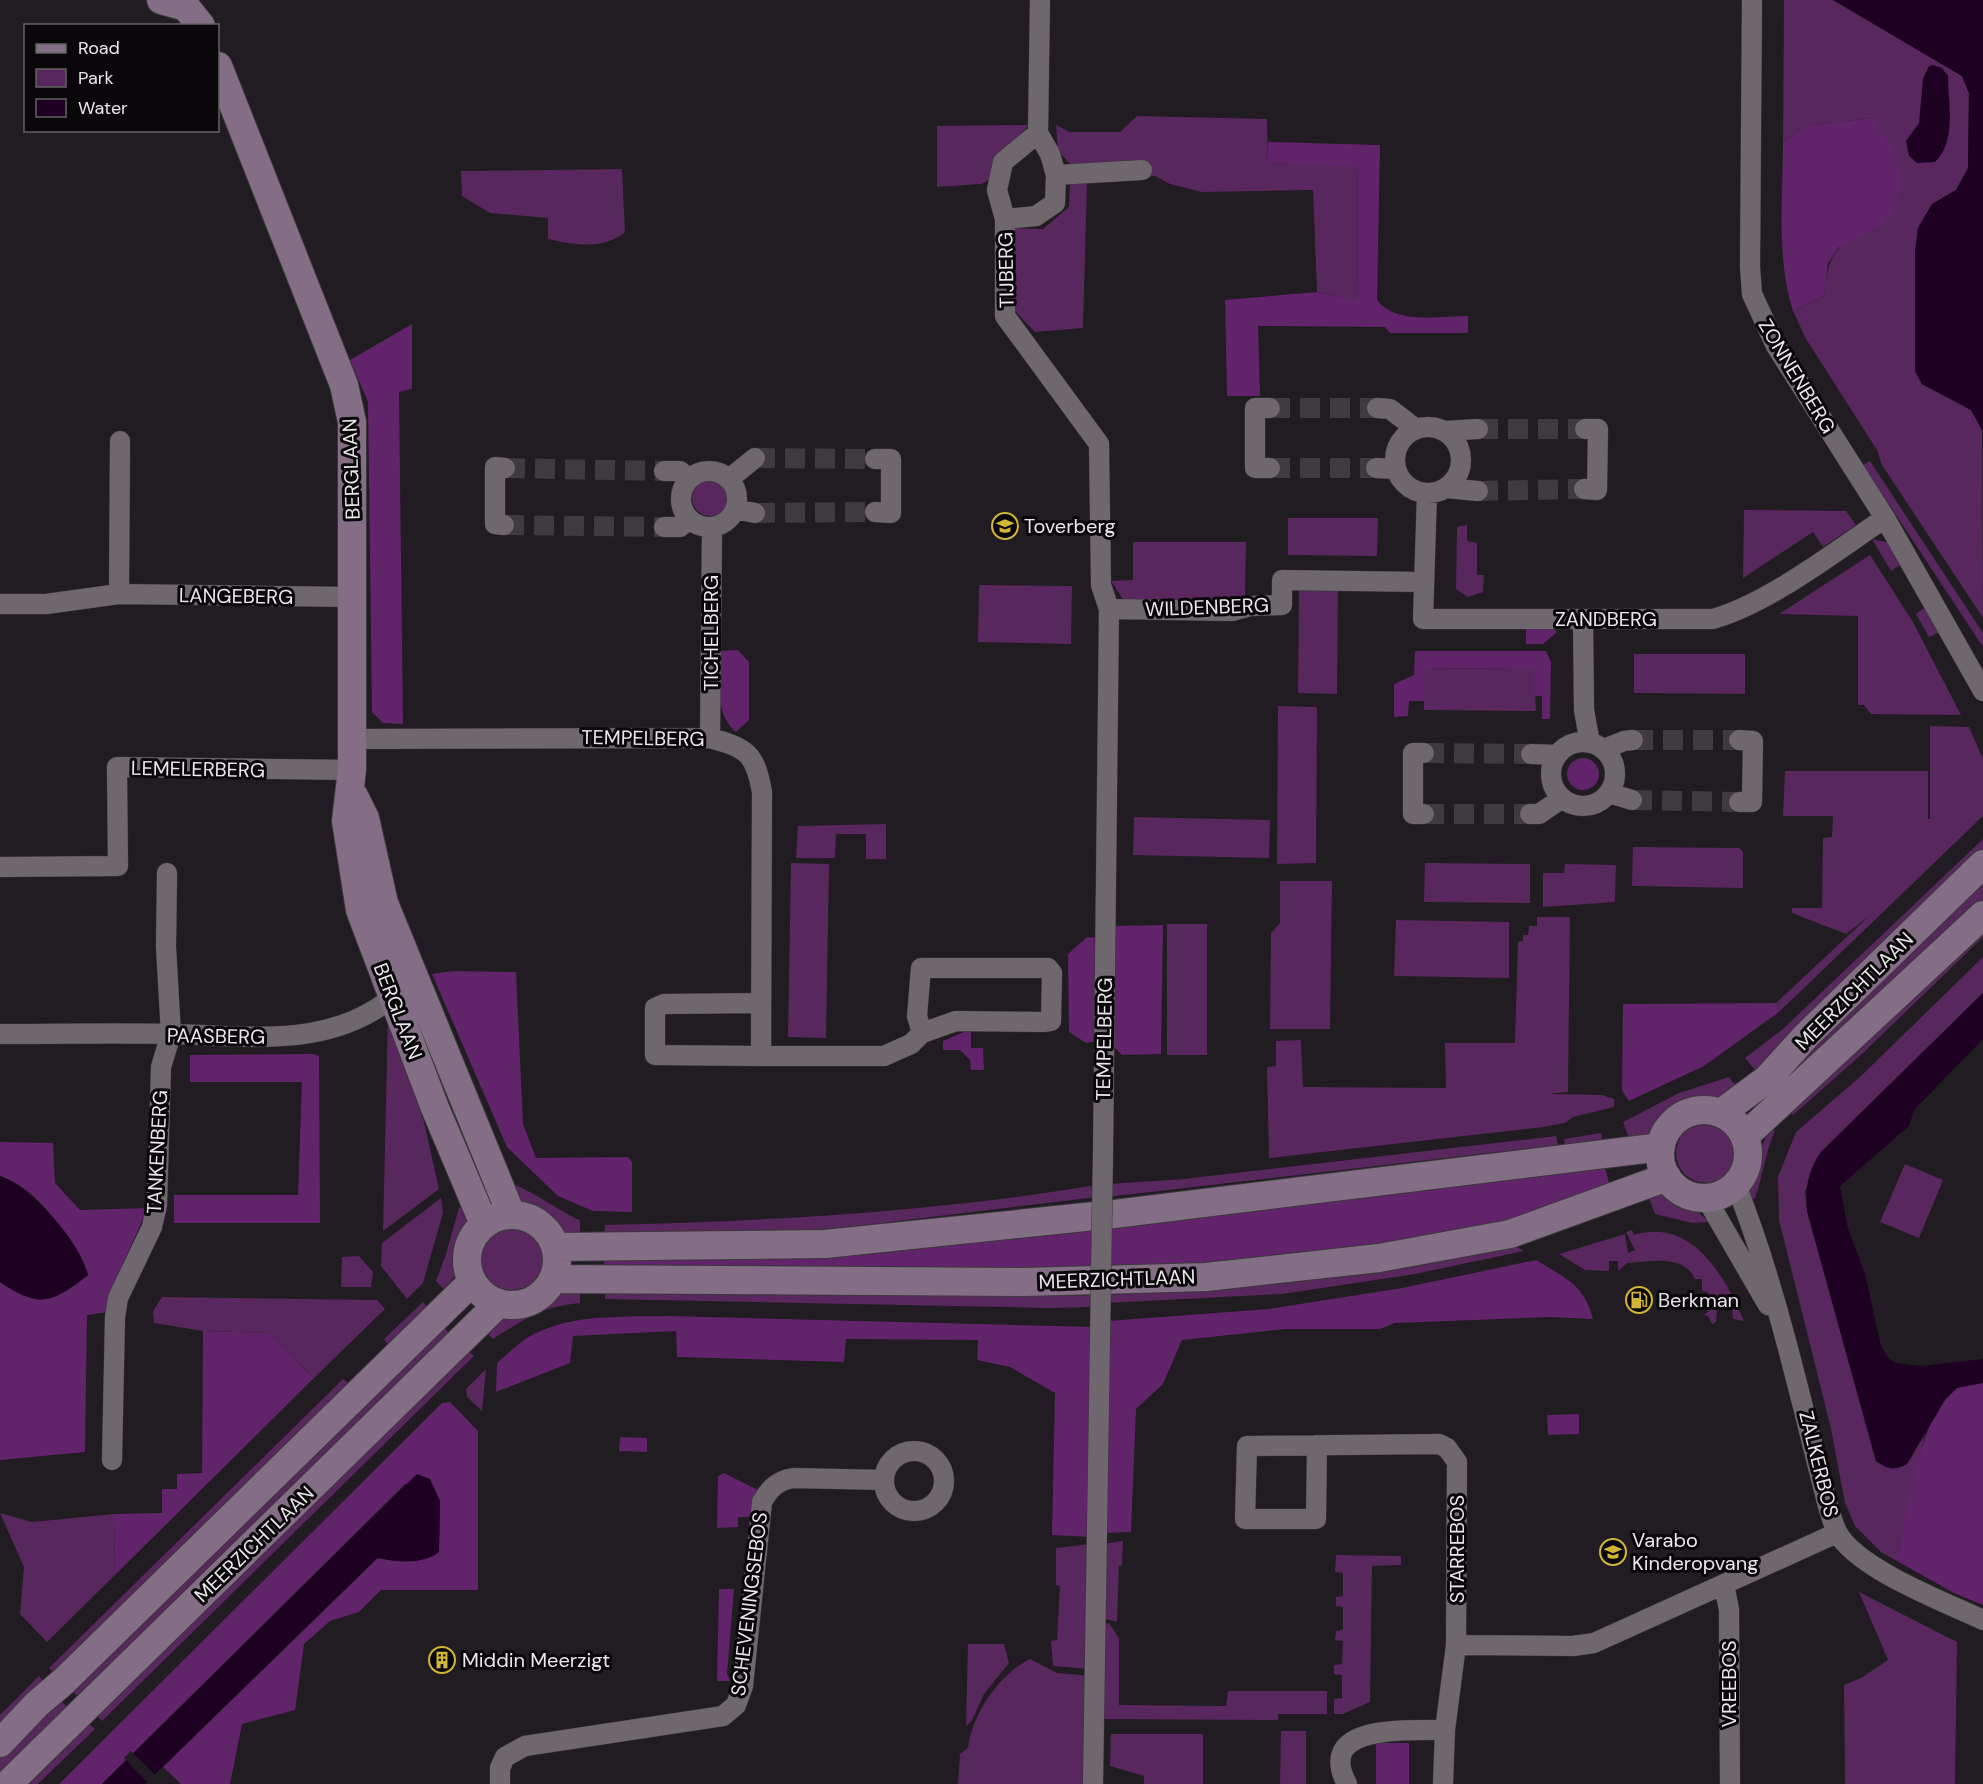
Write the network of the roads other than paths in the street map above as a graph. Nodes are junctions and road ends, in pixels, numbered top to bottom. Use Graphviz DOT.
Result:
graph roads {
  1 [pos="1040,0"];
  2 [pos="1752,0"];
  3 [pos="219,69"];
  4 [pos="1038,133"];
  5 [pos="1142,170"];
  6 [pos="1056,175"];
  7 [pos="1005,219"];
  8 [pos="1270,408"];
  9 [pos="1377,408"];
  10 [pos="1416,429"];
  11 [pos="1478,429"];
  12 [pos="1585,429"];
  13 [pos="1444,431"];
  14 [pos="120,441"];
  15 [pos="755,458"];
  16 [pos="875,459"];
  17 [pos="505,468"];
  18 [pos="1270,468"];
  19 [pos="664,471"];
  20 [pos="689,479"];
  21 [pos="729,479"];
  22 [pos="1584,489"];
  23 [pos="1437,490"];
  24 [pos="1478,491"];
  25 [pos="735,509"];
  26 [pos="875,512"];
  27 [pos="755,513"];
  28 [pos="1885,518"];
  29 [pos="689,519"];
  30 [pos="504,525"];
  31 [pos="664,527"];
  32 [pos="712,527"];
  33 [pos="1423,582"];
  34 [pos="119,594"];
  35 [pos="352,597"];
  36 [pos="0,604"];
  37 [pos="1109,609"];
  38 [pos="1941,617"];
  39 [pos="1583,619"];
  40 [pos="1983,666"];
  41 [pos="1983,691"];
  42 [pos="710,738"];
  43 [pos="352,739"];
  44 [pos="1633,740"];
  45 [pos="1739,740"];
  46 [pos="1597,746"];
  47 [pos="1424,753"];
  48 [pos="1531,754"];
  49 [pos="1557,755"];
  50 [pos="351,780"];
  51 [pos="1609,793"];
  52 [pos="1562,799"];
  53 [pos="1632,800"];
  54 [pos="1739,802"];
  55 [pos="1424,814"];
  56 [pos="1530,814"];
  57 [pos="1983,864"];
  58 [pos="0,867"];
  59 [pos="167,873"];
  60 [pos="1983,915"];
  61 [pos="415,977"];
  62 [pos="392,998"];
  63 [pos="761,1004"];
  64 [pos="922,1033"];
  65 [pos="0,1034"];
  66 [pos="171,1034"];
  67 [pos="761,1056"];
  68 [pos="1721,1113"];
  69 [pos="1745,1136"];
  70 [pos="1661,1147"];
  71 [pos="1667,1177"];
  72 [pos="1736,1185"];
  73 [pos="1706,1198"];
  74 [pos="511,1214"];
  75 [pos="484,1224"];
  76 [pos="555,1247"];
  77 [pos="553,1278"];
  78 [pos="472,1282"];
  79 [pos="499,1303"];
  80 [pos="1785,1333"];
  81 [pos="1317,1445"];
  82 [pos="112,1460"];
  83 [pos="884,1480"];
  84 [pos="1838,1533"];
  85 [pos="1724,1584"];
  86 [pos="1983,1620"];
  87 [pos="1456,1645"];
  88 [pos="1445,1730"];
  89 [pos="0,1743"];
  90 [pos="8,1784"];
  91 [pos="500,1784"];
  92 [pos="1093,1784"];
  93 [pos="1347,1784"];
  94 [pos="1443,1784"];
  95 [pos="1730,1784"];
  1 -- 4 [label="street"];
  2 -- 28 [label="street, ZONNENBERG"];
  3 -- 35 [label="street, BERGLAAN"];
  4 -- 6 [label="street"];
  4 -- 7 [label="street, TIJBERG"];
  5 -- 6 [label="street"];
  6 -- 7 [label="street, TIJBERG"];
  7 -- 37 [label="street, TIJBERG"];
  8 -- 18 [label="street"];
  9 -- 10 [label="street"];
  10 -- 13 [label="street"];
  10 -- 23 [label="street"];
  11 -- 13 [label="street"];
  12 -- 22 [label="street"];
  13 -- 23 [label="street, ZANDBERG"];
  14 -- 34 [label="street"];
  15 -- 21 [label="street"];
  16 -- 26 [label="street"];
  17 -- 30 [label="street"];
  19 -- 20 [label="street"];
  20 -- 21 [label="street"];
  20 -- 29 [label="street"];
  21 -- 25 [label="street"];
  23 -- 24 [label="street"];
  23 -- 33 [label="street, ZANDBERG"];
  25 -- 27 [label="street"];
  25 -- 32 [label="street"];
  28 -- 38 [label="street, ZONNENBERG"];
  28 -- 39 [label="street, ZANDBERG"];
  29 -- 31 [label="street"];
  29 -- 32 [label="street"];
  32 -- 42 [label="street, TICHELBERG"];
  33 -- 37 [label="street, WILDENBERG"];
  33 -- 39 [label="street, ZANDBERG"];
  34 -- 35 [label="street, LANGEBERG"];
  34 -- 36 [label="street, LANGEBERG"];
  35 -- 43 [label="street, BERGLAAN"];
  37 -- 92 [label="street, TEMPELBERG, bridge"];
  38 -- 40 [label="street, ZONNENBERG"];
  38 -- 41 [label="street, ZONNENBERG"];
  39 -- 46 [label="street"];
  42 -- 43 [label="street, TEMPELBERG"];
  42 -- 63 [label="street, TEMPELBERG"];
  43 -- 50 [label="street, BERGLAAN"];
  44 -- 46 [label="street"];
  45 -- 54 [label="street"];
  46 -- 49 [label="street"];
  46 -- 51 [label="street"];
  47 -- 55 [label="street"];
  48 -- 49 [label="street"];
  49 -- 52 [label="street"];
  50 -- 58 [label="street, LEMELERBERG"];
  50 -- 61 [label="street, BERGLAAN"];
  50 -- 62 [label="street, BERGLAAN"];
  51 -- 52 [label="street"];
  51 -- 53 [label="street"];
  52 -- 56 [label="street"];
  57 -- 68 [label="street, MEERZICHTLAAN"];
  59 -- 66 [label="street, TANKENBERG"];
  60 -- 69 [label="street, MEERZICHTLAAN"];
  61 -- 62 [label="street, PAASBERG"];
  61 -- 74 [label="street, BERGLAAN"];
  62 -- 66 [label="street, PAASBERG"];
  62 -- 75 [label="street, BERGLAAN"];
  63 -- 67 [label="street, TEMPELBERG"];
  63 -- 67 [label="street"];
  64 -- 64 [label="street"];
  64 -- 67 [label="street"];
  65 -- 66 [label="street, PAASBERG"];
  66 -- 82 [label="street, TANKENBERG"];
  68 -- 69 [label="street"];
  68 -- 70 [label="street"];
  69 -- 72 [label="street"];
  70 -- 71 [label="street"];
  70 -- 76 [label="street"];
  71 -- 73 [label="street"];
  71 -- 77 [label="street, MEERZICHTLAAN"];
  72 -- 73 [label="street"];
  72 -- 80 [label="street, ZALKERBOS"];
  73 -- 80 [label="street, ZALKERBOS"];
  74 -- 75 [label="street"];
  74 -- 76 [label="street"];
  75 -- 78 [label="street"];
  76 -- 77 [label="street"];
  77 -- 79 [label="street"];
  78 -- 79 [label="street"];
  78 -- 89 [label="street, MEERZICHTLAAN"];
  79 -- 90 [label="street, MEERZICHTLAAN"];
  80 -- 84 [label="street, ZALKERBOS"];
  81 -- 81 [label="street, STARREBOS"];
  81 -- 87 [label="street, STARREBOS"];
  83 -- 91 [label="street, SCHEVENINGSEBOS"];
  84 -- 85 [label="street"];
  84 -- 86 [label="street, ZALKERBOS"];
  85 -- 87 [label="street"];
  85 -- 95 [label="street, VREEBOS"];
  87 -- 88 [label="street, STARREBOS"];
  88 -- 93 [label="street"];
  88 -- 94 [label="street, STARREBOS"];
}
